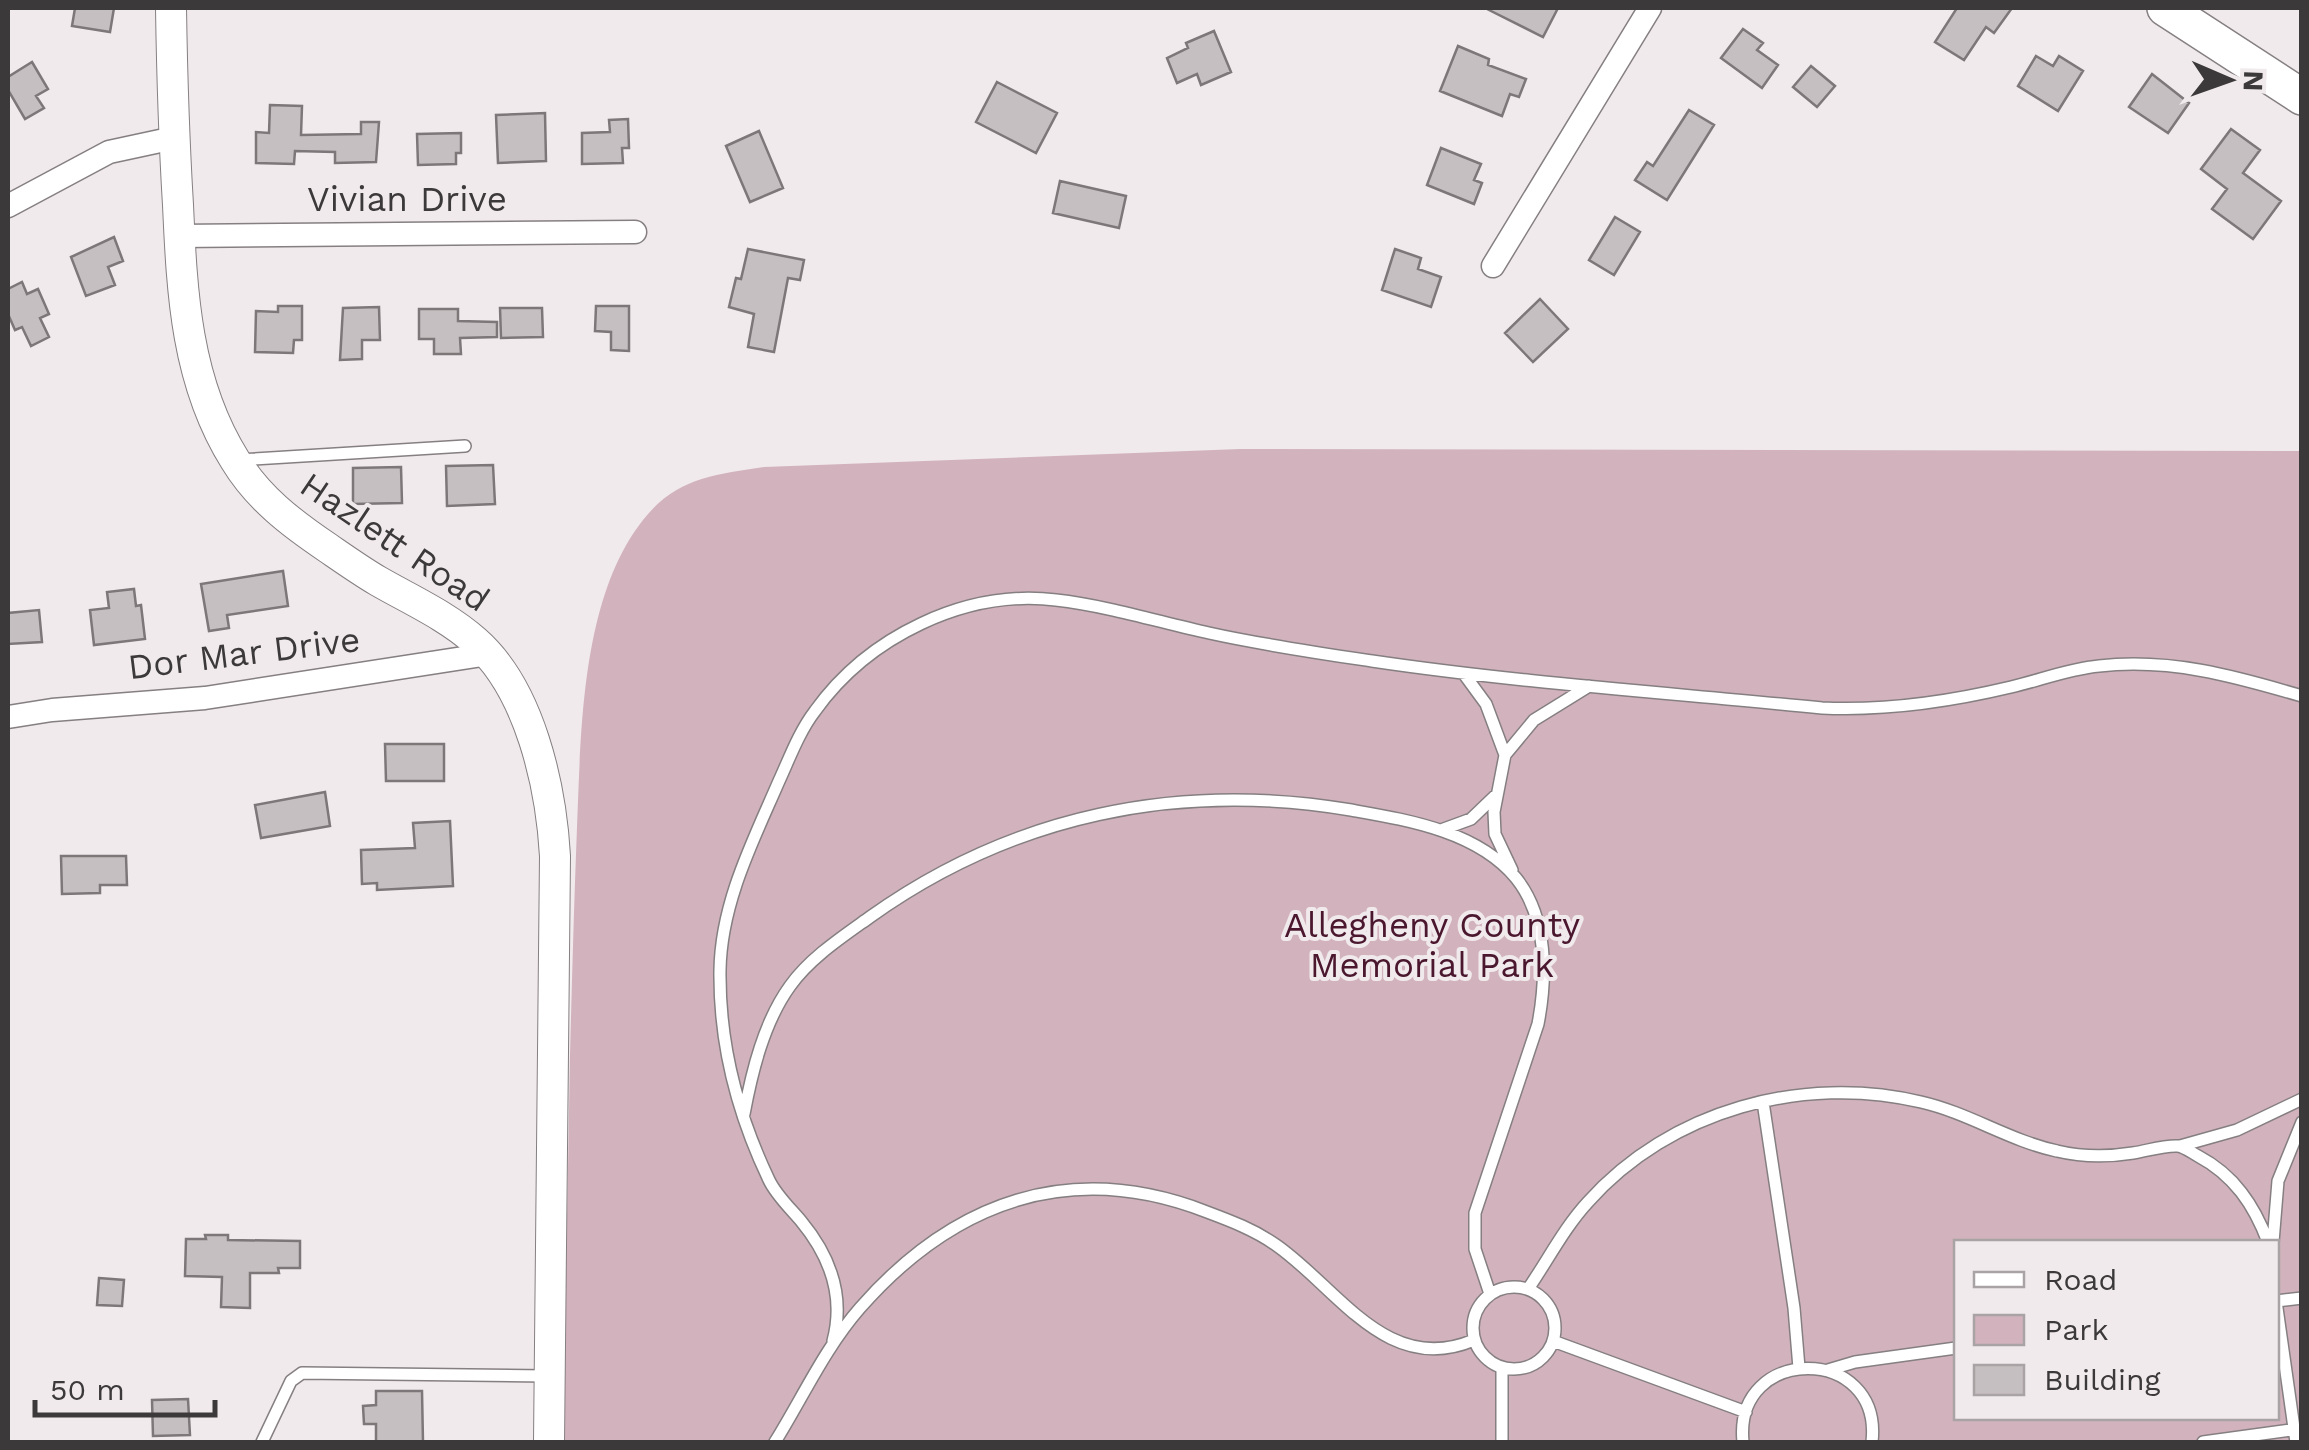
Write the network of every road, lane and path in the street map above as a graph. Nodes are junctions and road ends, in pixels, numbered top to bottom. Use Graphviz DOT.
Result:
graph roads {
  1 [pos="171,8"];
  2 [pos="1650,8"];
  3 [pos="2165,8"];
  4 [pos="2300,92"];
  5 [pos="174,138"];
  6 [pos="8,206"];
  7 [pos="635,232"];
  8 [pos="179,236"];
  9 [pos="1493,266"];
  10 [pos="465,446"];
  11 [pos="235,460"];
  12 [pos="489,654"];
  13 [pos="1464,674"];
  14 [pos="1589,686"];
  15 [pos="2302,696"];
  16 [pos="8,717"];
  17 [pos="1506,754"];
  18 [pos="1496,795"];
  19 [pos="1441,830"];
  20 [pos="1516,878"];
  21 [pos="2302,1099"];
  22 [pos="1763,1102"];
  23 [pos="743,1119"];
  24 [pos="2302,1122"];
  25 [pos="2180,1146"];
  26 [pos="2269,1240"];
  27 [pos="2270,1240"];
  28 [pos="1528,1289"];
  29 [pos="1490,1294"];
  30 [pos="2279,1320"];
  31 [pos="1474,1340"];
  32 [pos="1553,1340"];
  33 [pos="833,1341"];
  34 [pos="1954,1348"];
  35 [pos="1502,1368"];
  36 [pos="1799,1368"];
  37 [pos="1827,1370"];
  38 [pos="550,1376"];
  39 [pos="1746,1412"];
  40 [pos="2297,1434"];
  41 [pos="262,1442"];
  42 [pos="549,1442"];
  43 [pos="775,1442"];
  44 [pos="1502,1442"];
  45 [pos="1744,1442"];
  46 [pos="1872,1442"];
  47 [pos="2203,1442"];
  1 -- 5 [label="street, Hazlett Road"];
  2 -- 9 [label="street"];
  3 -- 4 [label="main road"];
  5 -- 6 [label="street"];
  5 -- 8 [label="street, Hazlett Road"];
  7 -- 8 [label="street, Vivian Drive"];
  8 -- 11 [label="street, Hazlett Road"];
  10 -- 11 [label="lane"];
  11 -- 12 [label="street, Hazlett Road"];
  12 -- 16 [label="street, Dor Mar Drive"];
  12 -- 38 [label="street, Hazlett Road"];
  13 -- 14 [label="lane"];
  13 -- 17 [label="lane"];
  13 -- 23 [label="lane"];
  14 -- 15 [label="lane"];
  14 -- 17 [label="lane"];
  17 -- 18 [label="lane"];
  18 -- 19 [label="lane"];
  18 -- 20 [label="lane"];
  19 -- 20 [label="lane"];
  19 -- 23 [label="lane"];
  20 -- 29 [label="lane"];
  21 -- 25 [label="lane"];
  22 -- 25 [label="lane"];
  22 -- 28 [label="lane"];
  22 -- 36 [label="lane"];
  23 -- 33 [label="lane"];
  24 -- 27 [label="lane"];
  25 -- 26 [label="lane"];
  28 -- 29 [label="lane"];
  28 -- 32 [label="lane"];
  29 -- 31 [label="lane"];
  30 -- 40 [label="lane"];
  31 -- 33 [label="lane"];
  31 -- 35 [label="lane"];
  32 -- 35 [label="lane"];
  32 -- 39 [label="lane"];
  33 -- 43 [label="lane"];
  34 -- 37 [label="lane"];
  35 -- 44 [label="lane"];
  36 -- 37 [label="lane"];
  36 -- 39 [label="lane"];
  37 -- 46 [label="lane"];
  38 -- 41 [label="lane"];
  38 -- 42 [label="street, Hazlett Road"];
  39 -- 45 [label="lane"];
  40 -- 47 [label="lane"];
}
